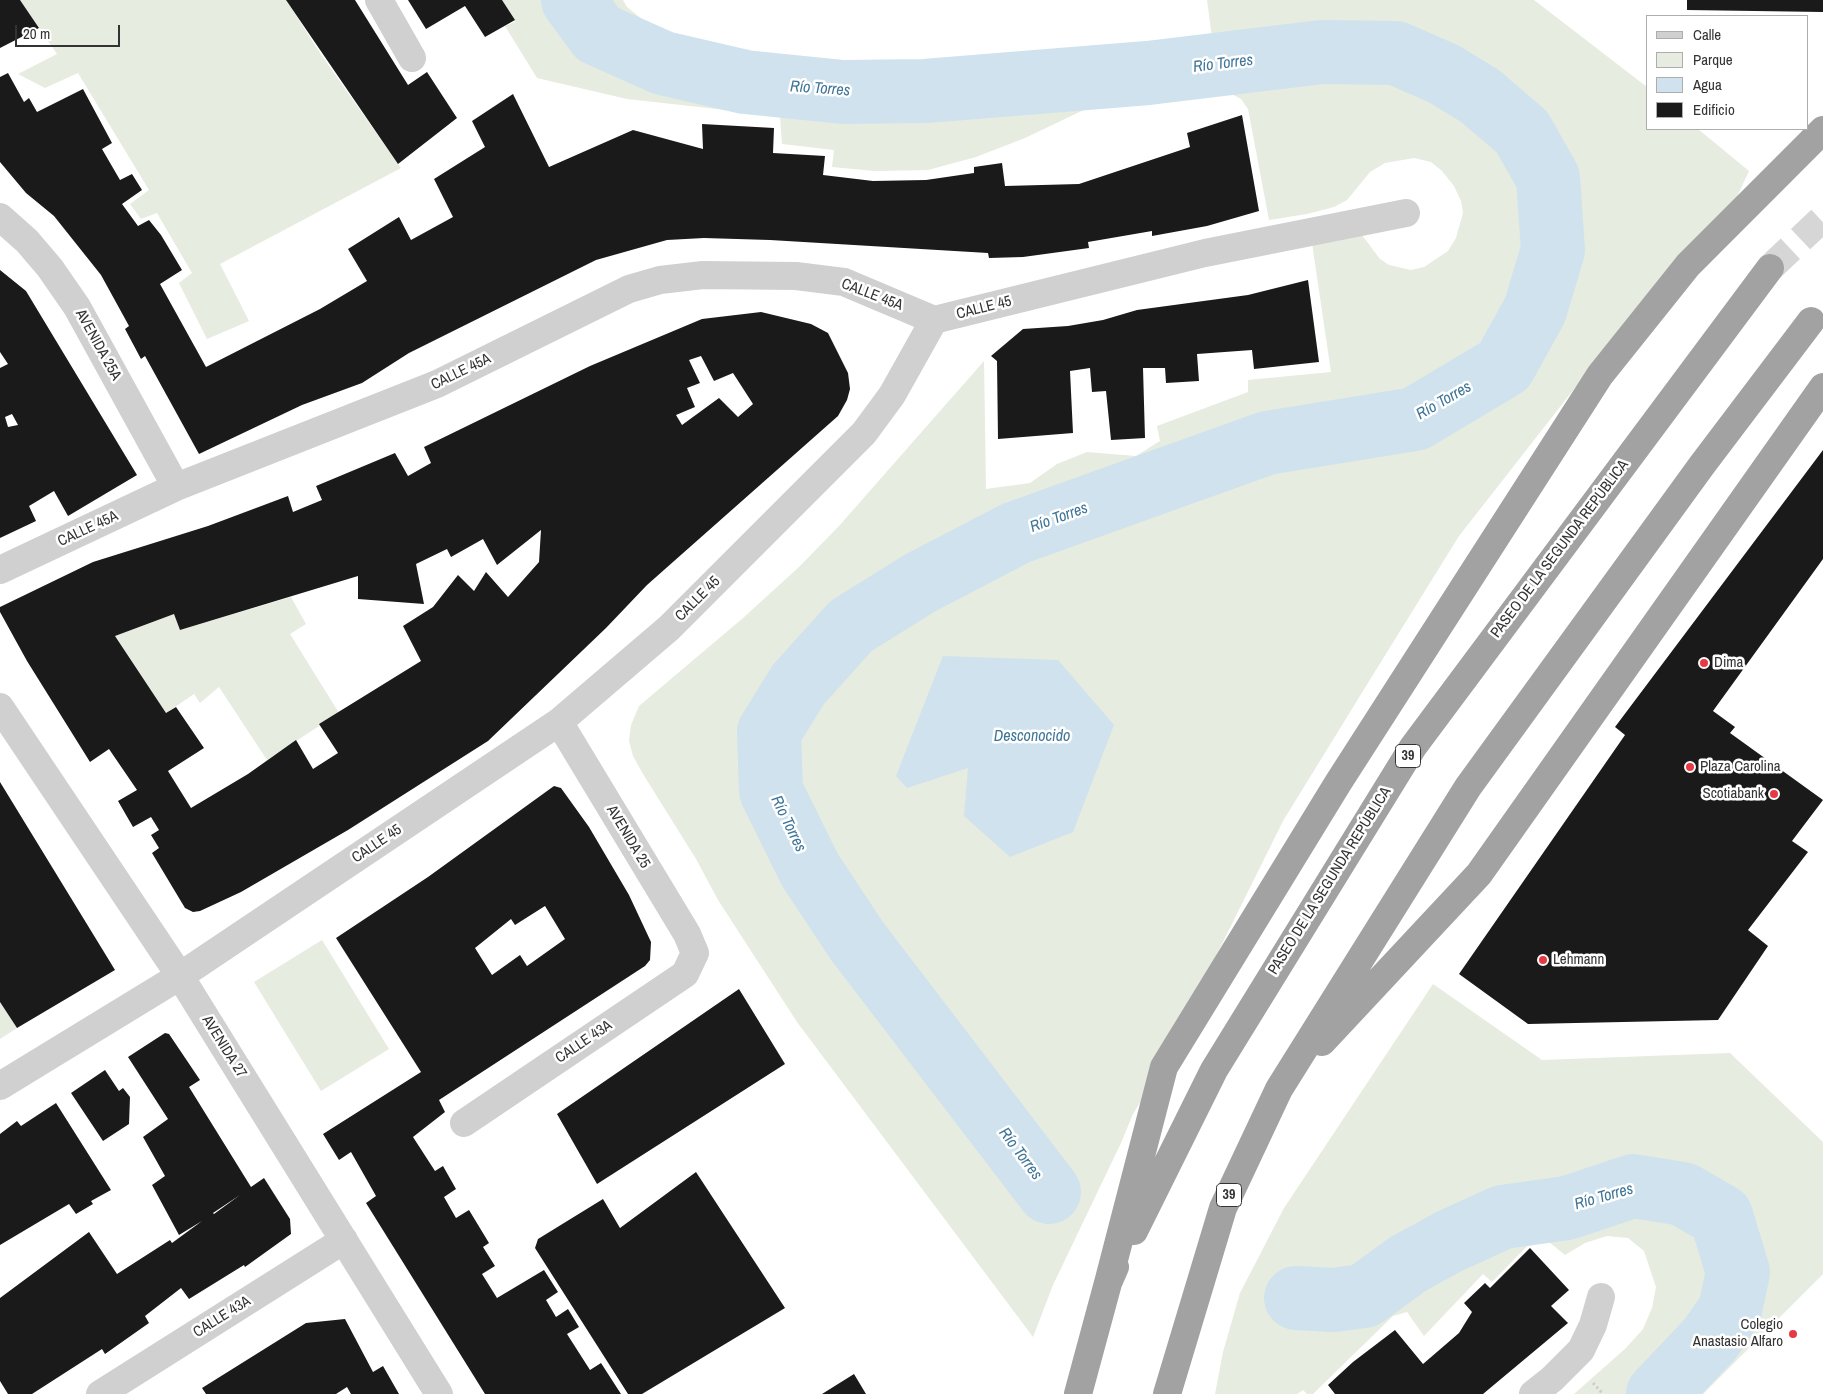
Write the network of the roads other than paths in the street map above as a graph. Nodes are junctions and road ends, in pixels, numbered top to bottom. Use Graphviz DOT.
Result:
graph roads {
  1 [pos="379,0"];
  2 [pos="412,58"];
  3 [pos="1823,130"];
  4 [pos="1406,213"];
  5 [pos="0,217"];
  6 [pos="1770,268"];
  7 [pos="934,320"];
  8 [pos="1811,321"];
  9 [pos="1823,387"];
  10 [pos="176,488"];
  11 [pos="0,570"];
  12 [pos="0,707"];
  13 [pos="559,722"];
  14 [pos="694,953"];
  15 [pos="180,976"];
  16 [pos="0,1086"];
  17 [pos="1279,1089"];
  18 [pos="464,1123"];
  19 [pos="344,1240"];
  20 [pos="1108,1283"];
  21 [pos="1601,1297"];
  22 [pos="100,1394"];
  23 [pos="439,1394"];
  24 [pos="1078,1394"];
  25 [pos="1167,1394"];
  26 [pos="1533,1394"];
  1 -- 2 [label="street"];
  3 -- 20 [label="highway"];
  4 -- 7 [label="street, CALLE 45"];
  5 -- 10 [label="street, AVENIDA 25A"];
  6 -- 20 [label="highway, PASEO DE LA SEGUNDA REPÚBLICA / 39"];
  7 -- 10 [label="street, CALLE 45A"];
  7 -- 13 [label="street, CALLE 45"];
  8 -- 17 [label="highway, 39"];
  9 -- 17 [label="highway"];
  10 -- 11 [label="street, CALLE 45A"];
  12 -- 15 [label="street, AVENIDA 27"];
  13 -- 14 [label="street, AVENIDA 25"];
  13 -- 15 [label="street, CALLE 45"];
  14 -- 18 [label="street, CALLE 43A"];
  15 -- 16 [label="street, CALLE 45"];
  15 -- 19 [label="street, AVENIDA 27"];
  17 -- 25 [label="highway, 39"];
  19 -- 22 [label="street, CALLE 43A"];
  19 -- 23 [label="street, AVENIDA 27"];
  20 -- 24 [label="highway, PASEO DE LA SEGUNDA REPÚBLICA / 39"];
  21 -- 26 [label="street"];
}
